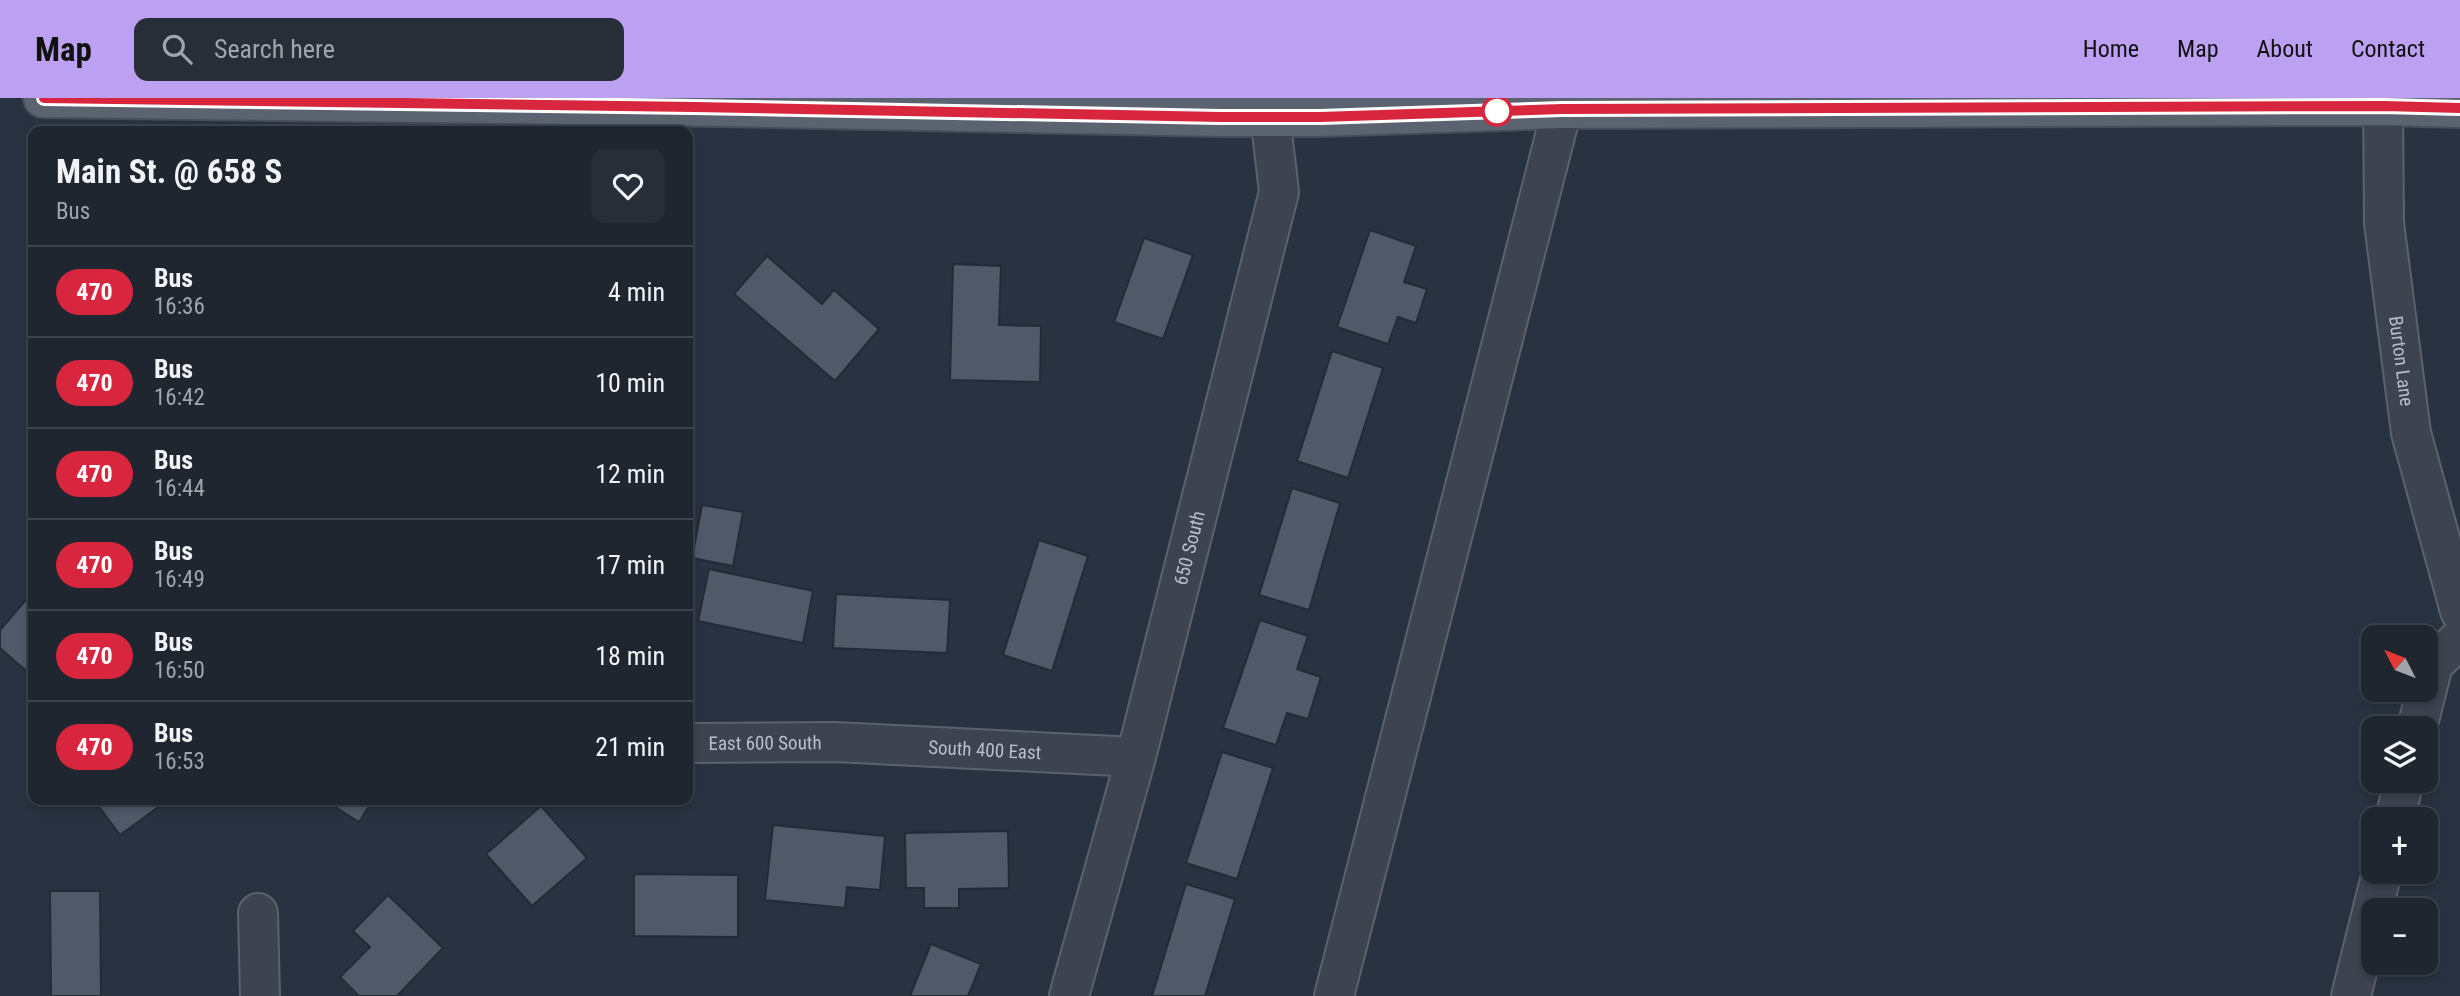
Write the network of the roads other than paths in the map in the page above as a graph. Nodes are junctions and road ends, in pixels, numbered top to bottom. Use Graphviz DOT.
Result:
graph roads {
  1 [pos="43,98"];
  2 [pos="2384,102"];
  3 [pos="722,103"];
  4 [pos="1269,107"];
  5 [pos="2460,108"];
  6 [pos="1562,109"];
  7 [pos="2460,611"];
  8 [pos="2460,638"];
  9 [pos="2420,716"];
  10 [pos="835,742"];
  11 [pos="693,743"];
  12 [pos="1136,757"];
  13 [pos="2379,884"];
  14 [pos="258,913"];
  15 [pos="260,996"];
  16 [pos="1069,996"];
  17 [pos="1334,996"];
  18 [pos="2351,996"];
  1 -- 3 [label="main road"];
  2 -- 5 [label="main road"];
  2 -- 6 [label="main road"];
  2 -- 7 [label="street, Burton Lane"];
  3 -- 4 [label="main road"];
  4 -- 6 [label="main road"];
  4 -- 12 [label="street, 650 South"];
  6 -- 17 [label="street"];
  8 -- 9 [label="street"];
  10 -- 11 [label="street, East 600 South"];
  10 -- 12 [label="street, South 400 East"];
  12 -- 16 [label="street, 650 South"];
  13 -- 18 [label="street"];
  14 -- 15 [label="street"];
}
